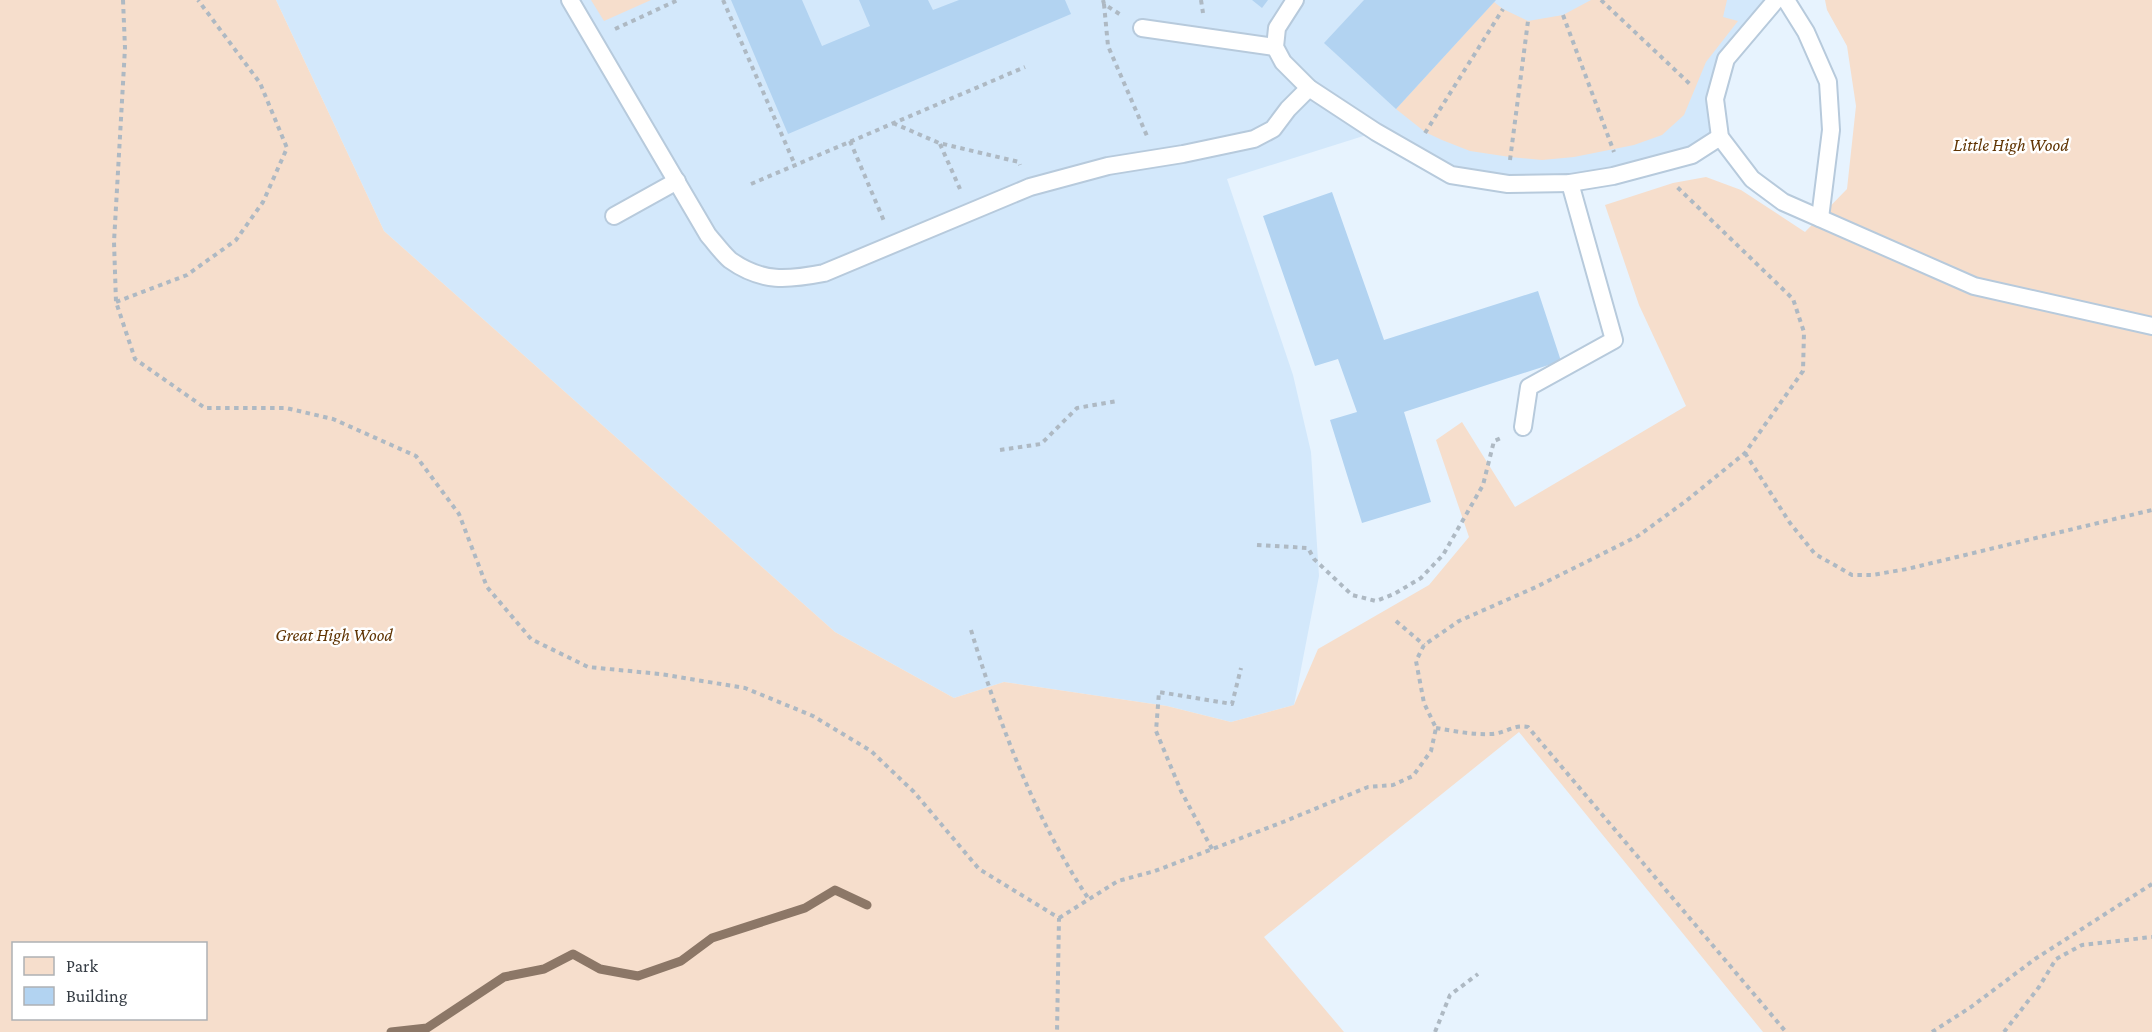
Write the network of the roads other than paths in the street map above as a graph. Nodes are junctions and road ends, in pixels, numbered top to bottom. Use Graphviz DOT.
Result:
graph roads {
  1 [pos="570,0"];
  2 [pos="1294,0"];
  3 [pos="1776,0"];
  4 [pos="1786,0"];
  5 [pos="1142,28"];
  6 [pos="1275,47"];
  7 [pos="1309,88"];
  8 [pos="1720,137"];
  9 [pos="677,182"];
  10 [pos="1570,183"];
  11 [pos="614,216"];
  12 [pos="1820,218"];
  13 [pos="2152,326"];
  14 [pos="1523,427"];
  1 -- 9 [label="lane"];
  2 -- 6 [label="lane"];
  3 -- 8 [label="lane"];
  4 -- 12 [label="lane"];
  5 -- 6 [label="lane"];
  6 -- 7 [label="lane"];
  7 -- 9 [label="lane"];
  7 -- 10 [label="lane"];
  8 -- 10 [label="lane"];
  8 -- 12 [label="lane"];
  9 -- 11 [label="lane"];
  10 -- 14 [label="lane"];
  12 -- 13 [label="lane"];
}
